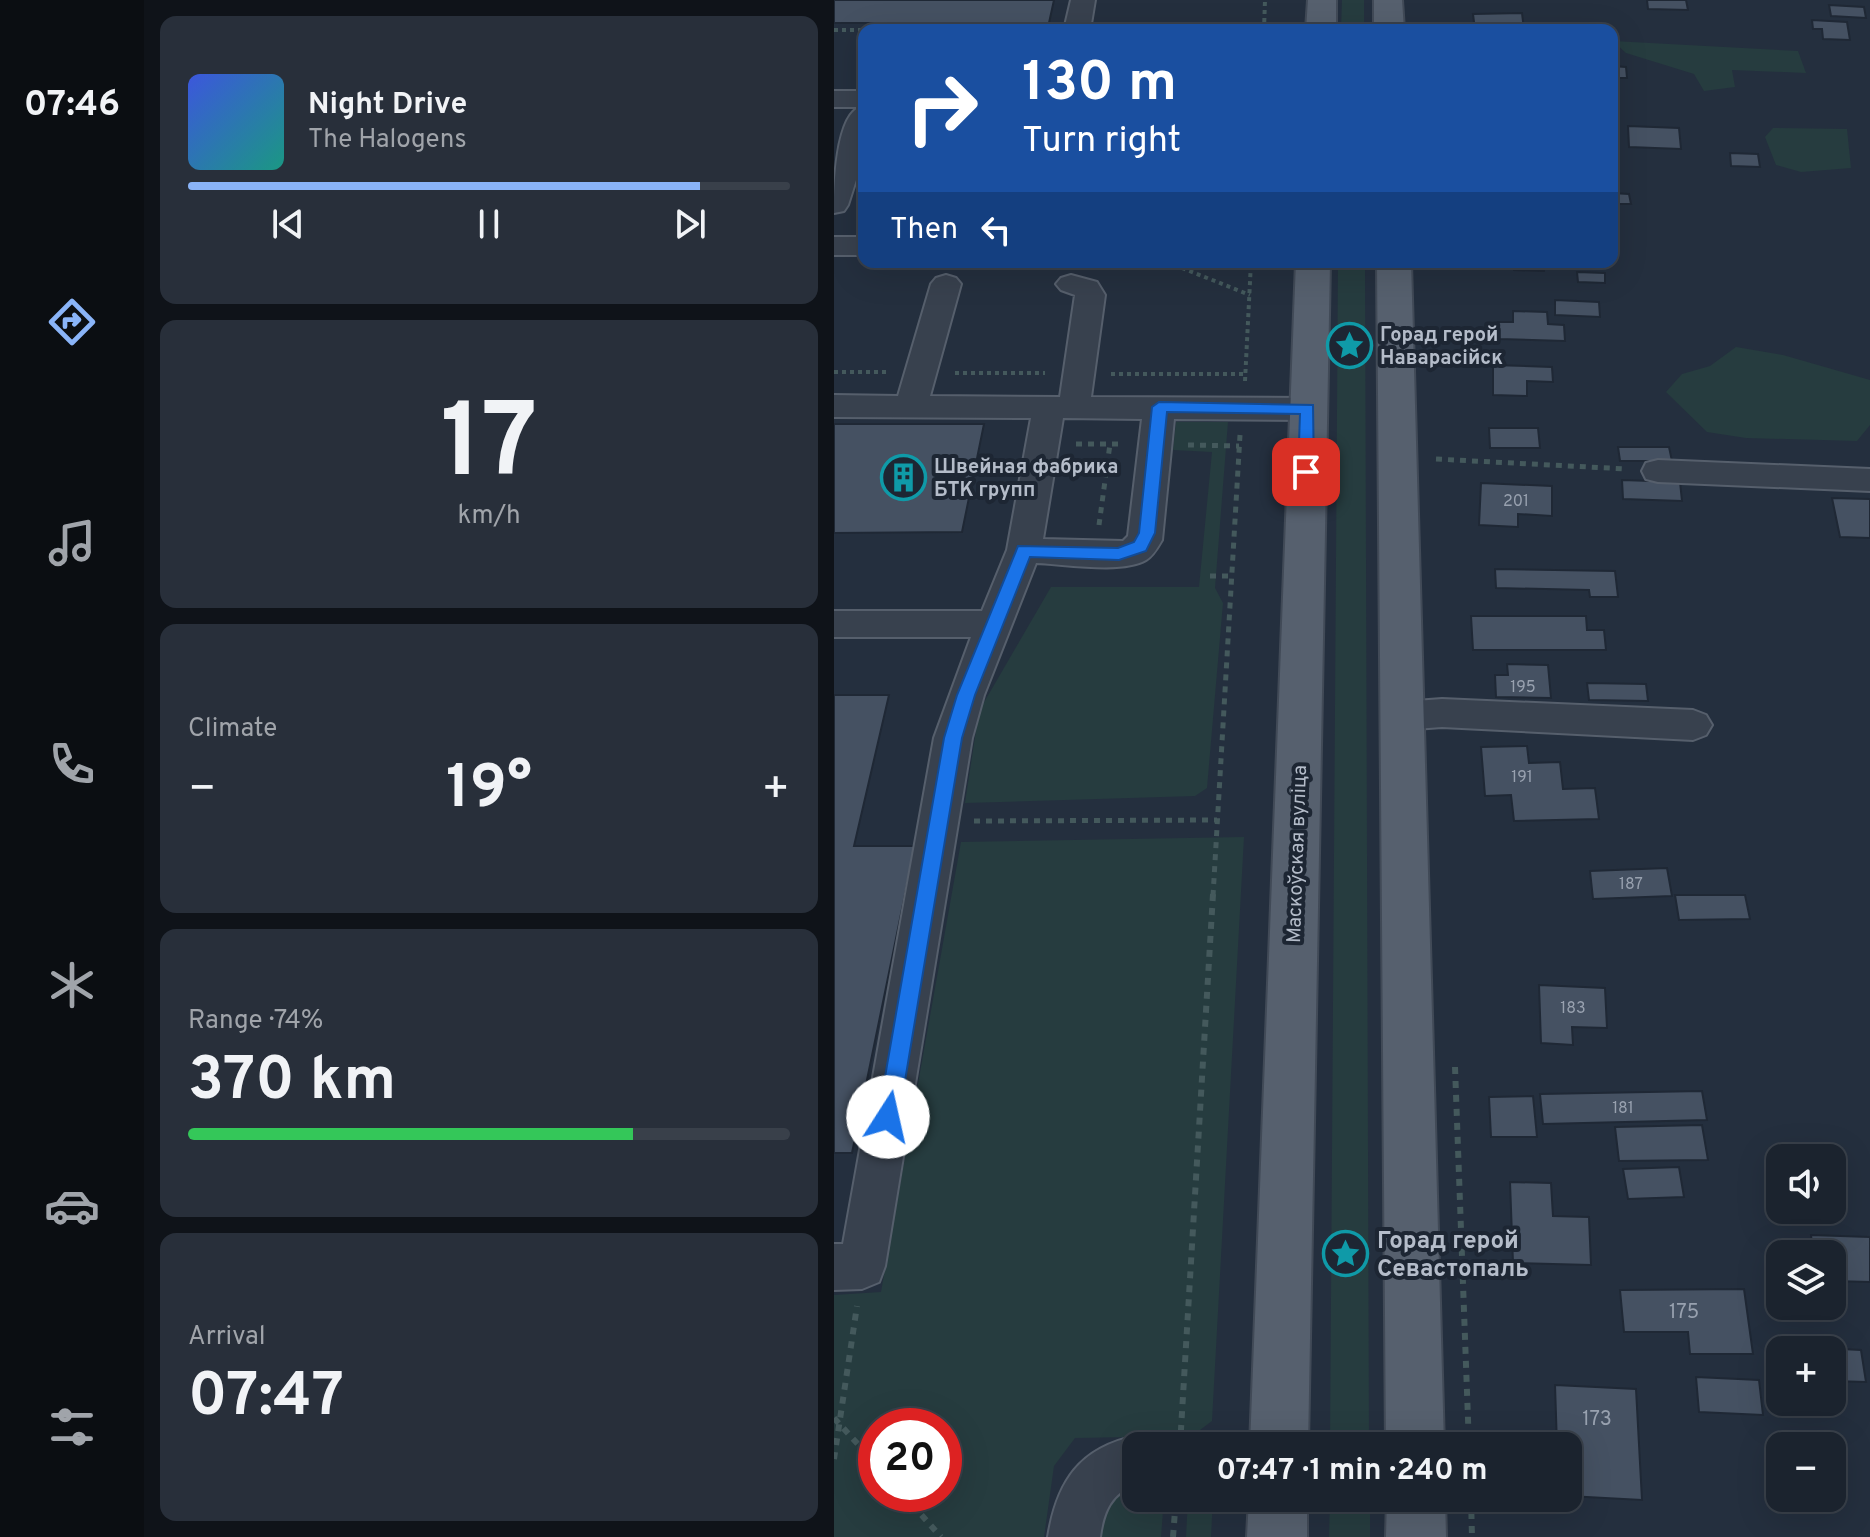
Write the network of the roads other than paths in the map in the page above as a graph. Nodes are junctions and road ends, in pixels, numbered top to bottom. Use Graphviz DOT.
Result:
graph roads {
  1 [pos="1083,0"];
  2 [pos="1322,0"];
  3 [pos="1388,0"];
  4 [pos="1078,24"];
  5 [pos="1321,24"];
  6 [pos="1389,24"];
  7 [pos="834,99"];
  8 [pos="858,99"];
  9 [pos="858,139"];
  10 [pos="834,205"];
  11 [pos="834,246"];
  12 [pos="858,246"];
  13 [pos="1313,268"];
  14 [pos="1394,268"];
  15 [pos="950,273"];
  16 [pos="1071,284"];
  17 [pos="834,406"];
  18 [pos="911,406"];
  19 [pos="1062,407"];
  20 [pos="1159,407"];
  21 [pos="1308,409"];
  22 [pos="1658,471"];
  23 [pos="1870,480"];
  24 [pos="1024,550"];
  25 [pos="834,624"];
  26 [pos="995,624"];
  27 [pos="1402,716"];
  28 [pos="1693,725"];
  29 [pos="848,1267"];
  30 [pos="1279,1432"];
  31 [pos="1415,1432"];
  32 [pos="1122,1464"];
  33 [pos="1278,1512"];
  34 [pos="1416,1512"];
  35 [pos="1074,1537"];
  36 [pos="1277,1537"];
  37 [pos="1416,1537"];
  1 -- 4 [label="lane"];
  2 -- 5 [label="main road"];
  3 -- 6 [label="main road"];
  7 -- 8 [label="lane"];
  9 -- 10 [label="lane"];
  11 -- 12 [label="lane"];
  13 -- 21 [label="main road, Маскоўская вуліца"];
  14 -- 27 [label="main road"];
  15 -- 18 [label="lane"];
  16 -- 19 [label="lane"];
  17 -- 18 [label="lane"];
  18 -- 19 [label="lane"];
  19 -- 20 [label="lane"];
  19 -- 24 [label="lane"];
  20 -- 21 [label="lane"];
  20 -- 24 [label="lane"];
  21 -- 30 [label="main road, Маскоўская вуліца"];
  22 -- 23 [label="lane"];
  24 -- 26 [label="lane"];
  25 -- 26 [label="lane"];
  26 -- 29 [label="lane"];
  27 -- 28 [label="lane"];
  27 -- 31 [label="main road"];
  32 -- 35 [label="lane"];
  33 -- 36 [label="main road"];
  34 -- 37 [label="main road"];
}
